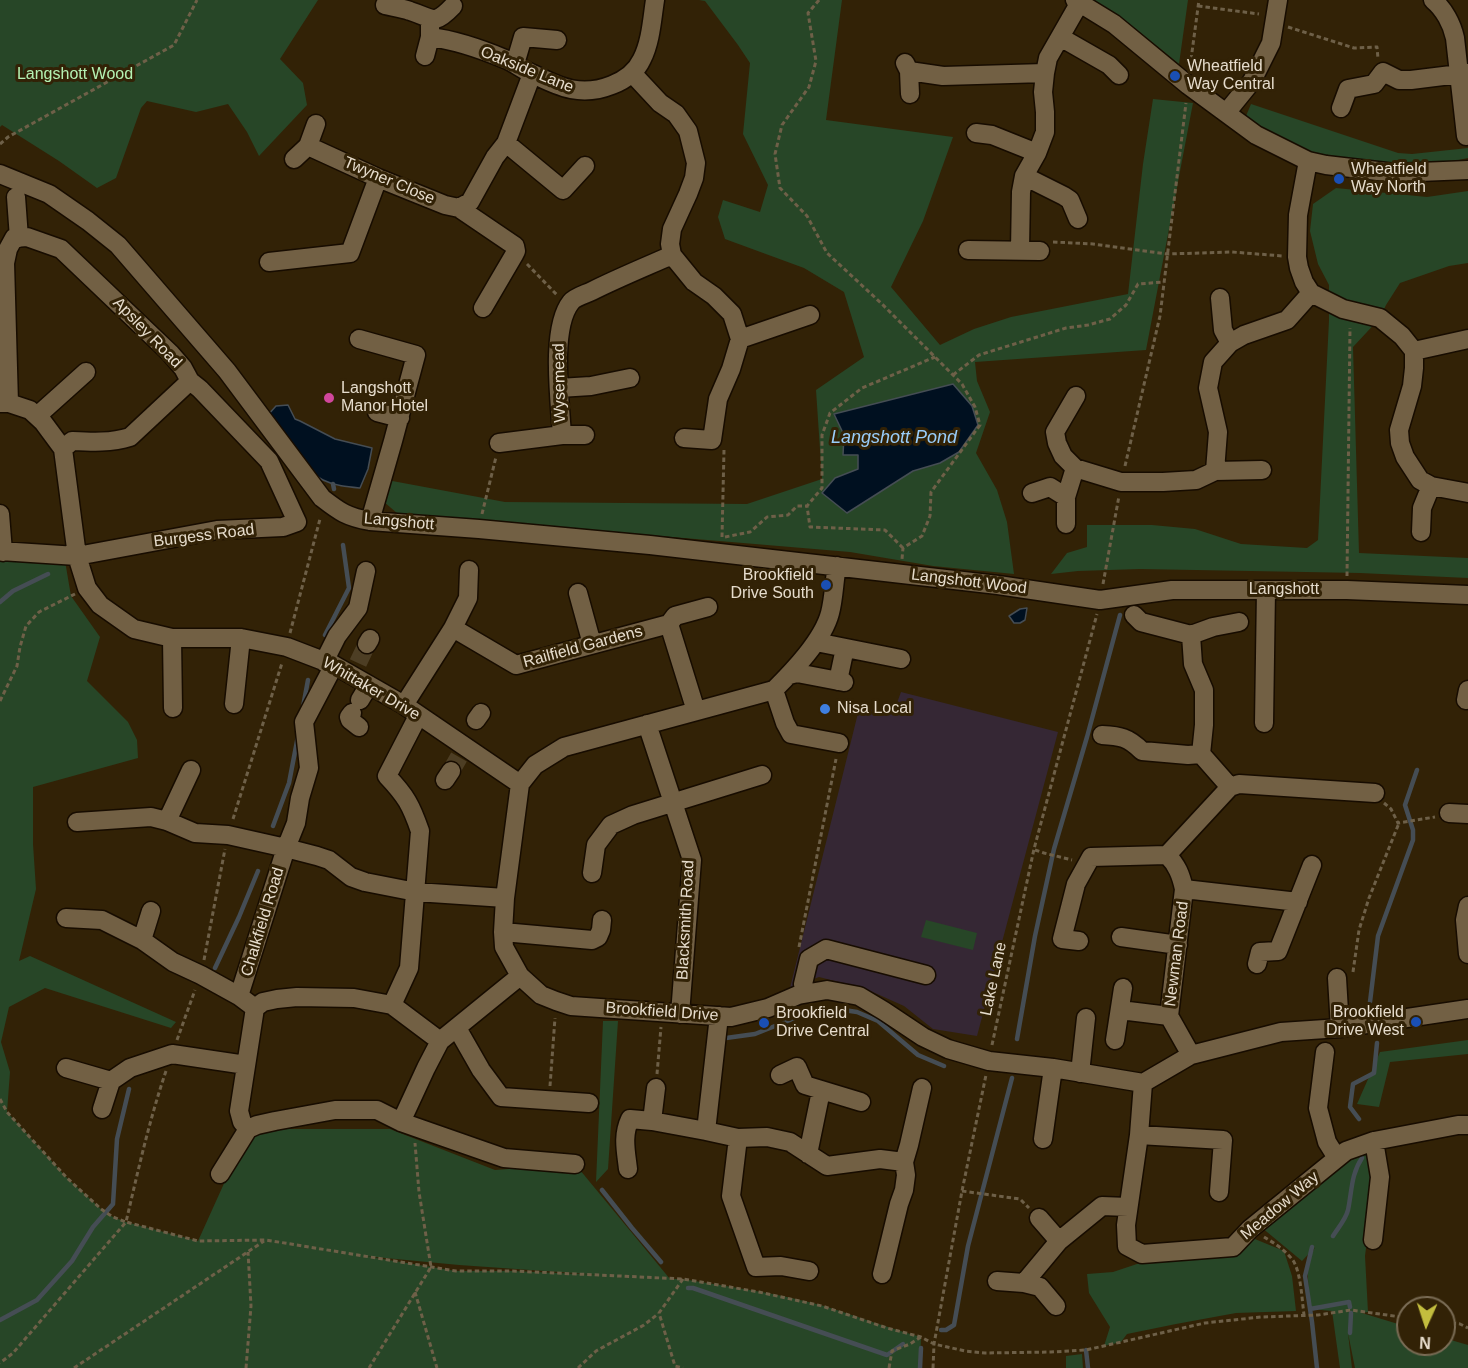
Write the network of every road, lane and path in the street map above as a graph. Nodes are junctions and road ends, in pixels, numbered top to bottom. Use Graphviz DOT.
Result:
graph roads {
  1 [pos="197,0"];
  2 [pos="655,0"];
  3 [pos="819,0"];
  4 [pos="1199,0"];
  5 [pos="1077,1"];
  6 [pos="1437,1"];
  7 [pos="385,5"];
  8 [pos="453,6"];
  9 [pos="1198,6"];
  10 [pos="1276,13"];
  11 [pos="430,28"];
  12 [pos="1060,37"];
  13 [pos="557,40"];
  14 [pos="425,56"];
  15 [pos="515,64"];
  16 [pos="1383,72"];
  17 [pos="632,73"];
  18 [pos="1045,73"];
  19 [pos="1464,73"];
  20 [pos="532,74"];
  21 [pos="1119,75"];
  22 [pos="1188,85"];
  23 [pos="910,94"];
  24 [pos="1341,108"];
  25 [pos="1226,113"];
  26 [pos="316,124"];
  27 [pos="976,133"];
  28 [pos="1466,136"];
  29 [pos="506,143"];
  30 [pos="0,144"];
  31 [pos="308,146"];
  32 [pos="1037,153"];
  33 [pos="294,159"];
  34 [pos="1308,161"];
  35 [pos="585,166"];
  36 [pos="1468,170"];
  37 [pos="0,174"];
  38 [pos="1024,176"];
  39 [pos="378,178"];
  40 [pos="16,197"];
  41 [pos="465,205"];
  42 [pos="1078,219"];
  43 [pos="9,245"];
  44 [pos="513,249"];
  45 [pos="968,250"];
  46 [pos="1020,250"];
  47 [pos="1040,252"];
  48 [pos="1167,254"];
  49 [pos="672,255"];
  50 [pos="1297,257"];
  51 [pos="269,262"];
  52 [pos="1164,282"];
  53 [pos="1311,293"];
  54 [pos="1220,298"];
  55 [pos="569,307"];
  56 [pos="483,308"];
  57 [pos="1350,312"];
  58 [pos="810,315"];
  59 [pos="359,339"];
  60 [pos="740,339"];
  61 [pos="1468,339"];
  62 [pos="1230,343"];
  63 [pos="1414,351"];
  64 [pos="934,357"];
  65 [pos="86,372"];
  66 [pos="953,375"];
  67 [pos="630,378"];
  68 [pos="190,381"];
  69 [pos="560,388"];
  70 [pos="1076,396"];
  71 [pos="4,403"];
  72 [pos="377,411"];
  73 [pos="37,417"];
  74 [pos="400,418"];
  75 [pos="562,435"];
  76 [pos="585,435"];
  77 [pos="684,438"];
  78 [pos="712,440"];
  79 [pos="499,443"];
  80 [pos="63,449"];
  81 [pos="1075,468"];
  82 [pos="1262,470"];
  83 [pos="1215,471"];
  84 [pos="1121,482"];
  85 [pos="1431,486"];
  86 [pos="1032,493"];
  87 [pos="1468,494"];
  88 [pos="1066,497"];
  89 [pos="807,506"];
  90 [pos="0,513"];
  91 [pos="320,519"];
  92 [pos="370,521"];
  93 [pos="1066,524"];
  94 [pos="479,529"];
  95 [pos="1420,532"];
  96 [pos="722,545"];
  97 [pos="903,548"];
  98 [pos="2,551"];
  99 [pos="76,556"];
  100 [pos="837,566"];
  101 [pos="469,570"];
  102 [pos="366,571"];
  103 [pos="900,573"];
  104 [pos="87,588"];
  105 [pos="1266,590"];
  106 [pos="1347,590"];
  107 [pos="578,593"];
  108 [pos="1468,595"];
  109 [pos="1100,600"];
  110 [pos="708,607"];
  111 [pos="1134,615"];
  112 [pos="1239,622"];
  113 [pos="669,624"];
  114 [pos="453,628"];
  115 [pos="1191,635"];
  116 [pos="242,638"];
  117 [pos="172,639"];
  118 [pos="816,642"];
  119 [pos="592,644"];
  120 [pos="287,647"];
  121 [pos="845,648"];
  122 [pos="901,658"];
  123 [pos="329,663"];
  124 [pos="789,675"];
  125 [pos="774,690"];
  126 [pos="0,701"];
  127 [pos="234,704"];
  128 [pos="173,708"];
  129 [pos="411,710"];
  130 [pos="696,711"];
  131 [pos="1264,723"];
  132 [pos="647,724"];
  133 [pos="1102,735"];
  134 [pos="839,743"];
  135 [pos="1201,754"];
  136 [pos="191,770"];
  137 [pos="762,775"];
  138 [pos="520,784"];
  139 [pos="1230,787"];
  140 [pos="1375,793"];
  141 [pos="674,803"];
  142 [pos="1449,813"];
  143 [pos="1468,814"];
  144 [pos="1422,819"];
  145 [pos="167,821"];
  146 [pos="77,822"];
  147 [pos="1399,823"];
  148 [pos="228,835"];
  149 [pos="286,848"];
  150 [pos="1034,849"];
  151 [pos="1167,855"];
  152 [pos="1084,859"];
  153 [pos="1312,865"];
  154 [pos="592,873"];
  155 [pos="1184,889"];
  156 [pos="416,892"];
  157 [pos="505,898"];
  158 [pos="1298,902"];
  159 [pos="151,911"];
  160 [pos="1467,915"];
  161 [pos="66,918"];
  162 [pos="602,920"];
  163 [pos="503,932"];
  164 [pos="1121,937"];
  165 [pos="142,940"];
  166 [pos="1079,941"];
  167 [pos="1178,945"];
  168 [pos="798,952"];
  169 [pos="1468,954"];
  170 [pos="1257,964"];
  171 [pos="201,975"];
  172 [pos="926,975"];
  173 [pos="520,976"];
  174 [pos="1345,979"];
  175 [pos="1123,988"];
  176 [pos="805,993"];
  177 [pos="239,996"];
  178 [pos="556,1001"];
  179 [pos="392,1005"];
  180 [pos="255,1008"];
  181 [pos="1468,1009"];
  182 [pos="1120,1010"];
  183 [pos="671,1013"];
  184 [pos="719,1016"];
  185 [pos="1169,1016"];
  186 [pos="1086,1018"];
  187 [pos="457,1028"];
  188 [pos="1340,1028"];
  189 [pos="1115,1040"];
  190 [pos="440,1041"];
  191 [pos="1324,1052"];
  192 [pos="172,1054"];
  193 [pos="1191,1055"];
  194 [pos="989,1061"];
  195 [pos="246,1065"];
  196 [pos="66,1068"];
  197 [pos="1053,1068"];
  198 [pos="1080,1073"];
  199 [pos="780,1075"];
  200 [pos="111,1081"];
  201 [pos="1143,1083"];
  202 [pos="656,1088"];
  203 [pos="922,1088"];
  204 [pos="821,1091"];
  205 [pos="0,1099"];
  206 [pos="549,1100"];
  207 [pos="861,1102"];
  208 [pos="589,1103"];
  209 [pos="102,1109"];
  210 [pos="652,1121"];
  211 [pos="408,1124"];
  212 [pos="1468,1125"];
  213 [pos="248,1129"];
  214 [pos="706,1131"];
  215 [pos="1139,1135"];
  216 [pos="738,1138"];
  217 [pos="1043,1139"];
  218 [pos="1374,1141"];
  219 [pos="808,1154"];
  220 [pos="1337,1158"];
  221 [pos="904,1162"];
  222 [pos="575,1164"];
  223 [pos="628,1169"];
  224 [pos="220,1174"];
  225 [pos="962,1191"];
  226 [pos="1219,1192"];
  227 [pos="1128,1207"];
  228 [pos="1039,1218"];
  229 [pos="126,1221"];
  230 [pos="1250,1229"];
  231 [pos="266,1240"];
  232 [pos="1373,1240"];
  233 [pos="1059,1241"];
  234 [pos="248,1252"];
  235 [pos="431,1267"];
  236 [pos="809,1271"];
  237 [pos="882,1274"];
  238 [pos="683,1279"];
  239 [pos="997,1281"];
  240 [pos="1024,1283"];
  241 [pos="415,1292"];
  242 [pos="1056,1306"];
  243 [pos="659,1313"];
  244 [pos="1304,1315"];
  245 [pos="1396,1316"];
  246 [pos="921,1337"];
  247 [pos="934,1344"];
  248 [pos="0,1363"];
  249 [pos="74,1368"];
  250 [pos="246,1368"];
  251 [pos="369,1368"];
  252 [pos="437,1368"];
  253 [pos="578,1368"];
  254 [pos="683,1368"];
  255 [pos="889,1368"];
  256 [pos="933,1368"];
  1 -- 30 [label="path"];
  2 -- 17 [label="street"];
  3 -- 64 [label="path"];
  4 -- 9 [label="path, Lake Lane"];
  5 -- 12 [label="street"];
  5 -- 22 [label="street"];
  6 -- 19 [label="street"];
  7 -- 11 [label="street, Oakside Lane"];
  8 -- 11 [label="street"];
  9 -- 10 [label="path"];
  9 -- 22 [label="path, Lake Lane"];
  10 -- 16 [label="path"];
  10 -- 25 [label="street"];
  11 -- 14 [label="street"];
  11 -- 15 [label="street, Oakside Lane"];
  12 -- 18 [label="street"];
  12 -- 21 [label="street"];
  13 -- 15 [label="street"];
  15 -- 20 [label="street, Oakside Lane"];
  16 -- 19 [label="street"];
  16 -- 24 [label="street"];
  17 -- 20 [label="street, Oakside Lane"];
  17 -- 49 [label="street"];
  18 -- 23 [label="street"];
  18 -- 32 [label="street"];
  19 -- 28 [label="street"];
  20 -- 29 [label="street"];
  22 -- 25 [label="street"];
  22 -- 48 [label="path, Lake Lane"];
  25 -- 34 [label="street"];
  26 -- 31 [label="street"];
  27 -- 32 [label="street"];
  29 -- 35 [label="street"];
  29 -- 41 [label="street"];
  31 -- 33 [label="street"];
  31 -- 39 [label="street, Twyner Close"];
  32 -- 38 [label="street"];
  34 -- 36 [label="street"];
  34 -- 50 [label="street"];
  37 -- 92 [label="street, Langshott"];
  38 -- 42 [label="street"];
  38 -- 46 [label="street"];
  39 -- 41 [label="street, Twyner Close"];
  39 -- 51 [label="street"];
  40 -- 43 [label="street"];
  41 -- 44 [label="street, Twyner Close"];
  43 -- 68 [label="street, Apsley Road"];
  43 -- 71 [label="street"];
  44 -- 55 [label="path"];
  44 -- 56 [label="street"];
  45 -- 46 [label="street"];
  46 -- 47 [label="street"];
  47 -- 48 [label="path"];
  48 -- 50 [label="path"];
  48 -- 52 [label="path, Lake Lane"];
  49 -- 55 [label="street"];
  49 -- 60 [label="street"];
  50 -- 53 [label="street"];
  52 -- 66 [label="path"];
  52 -- 84 [label="path, Lake Lane"];
  53 -- 57 [label="street"];
  53 -- 62 [label="street"];
  54 -- 62 [label="street"];
  55 -- 69 [label="street, Wysemead"];
  57 -- 63 [label="street"];
  57 -- 106 [label="path"];
  58 -- 60 [label="street"];
  59 -- 74 [label="street"];
  60 -- 78 [label="street"];
  61 -- 63 [label="street"];
  62 -- 83 [label="street"];
  63 -- 85 [label="street"];
  64 -- 66 [label="path"];
  64 -- 89 [label="path"];
  65 -- 73 [label="street"];
  66 -- 97 [label="path"];
  67 -- 69 [label="street"];
  68 -- 80 [label="street, Apsley Road"];
  68 -- 99 [label="street, Burgess Road"];
  69 -- 75 [label="street, Wysemead"];
  70 -- 81 [label="street"];
  71 -- 73 [label="street, Whittaker Drive"];
  72 -- 74 [label="street"];
  73 -- 80 [label="street, Whittaker Drive"];
  74 -- 92 [label="street"];
  75 -- 76 [label="street, Wysemead"];
  75 -- 79 [label="street, Wysemead"];
  77 -- 78 [label="street"];
  78 -- 96 [label="path"];
  79 -- 94 [label="path"];
  80 -- 99 [label="street, Whittaker Drive"];
  81 -- 84 [label="street"];
  81 -- 88 [label="street"];
  82 -- 83 [label="street"];
  83 -- 84 [label="street"];
  84 -- 109 [label="path, Lake Lane"];
  85 -- 87 [label="street"];
  85 -- 95 [label="street"];
  86 -- 88 [label="street"];
  88 -- 93 [label="street"];
  89 -- 96 [label="path"];
  89 -- 97 [label="path"];
  90 -- 98 [label="street"];
  91 -- 120 [label="path"];
  92 -- 94 [label="street, Langshott"];
  94 -- 96 [label="street, Langshott"];
  96 -- 100 [label="street, Langshott"];
  97 -- 103 [label="path"];
  98 -- 99 [label="street"];
  99 -- 104 [label="street, Whittaker Drive"];
  100 -- 103 [label="street, Langshott Wood"];
  100 -- 118 [label="street"];
  101 -- 114 [label="street"];
  102 -- 123 [label="street, Chalkfield Road"];
  103 -- 109 [label="street, Langshott Wood"];
  104 -- 117 [label="street, Whittaker Drive"];
  104 -- 126 [label="path"];
  105 -- 106 [label="street, Langshott"];
  105 -- 109 [label="street, Langshott"];
  105 -- 131 [label="street"];
  106 -- 108 [label="street, Langshott"];
  107 -- 119 [label="street"];
  109 -- 150 [label="path, Lake Lane"];
  110 -- 113 [label="street, Railfield Gardens"];
  111 -- 115 [label="street"];
  112 -- 115 [label="street"];
  113 -- 119 [label="street, Railfield Gardens"];
  113 -- 130 [label="street"];
  114 -- 119 [label="street, Railfield Gardens"];
  114 -- 129 [label="street"];
  115 -- 135 [label="street"];
  116 -- 117 [label="street, Whittaker Drive"];
  116 -- 120 [label="street, Whittaker Drive"];
  116 -- 127 [label="street"];
  117 -- 128 [label="street"];
  118 -- 121 [label="street"];
  118 -- 124 [label="street"];
  120 -- 123 [label="street, Whittaker Drive"];
  120 -- 148 [label="path"];
  121 -- 122 [label="street"];
  121 -- 124 [label="street"];
  123 -- 129 [label="street, Whittaker Drive"];
  123 -- 149 [label="street, Chalkfield Road"];
  124 -- 125 [label="street"];
  125 -- 130 [label="street"];
  125 -- 134 [label="street"];
  129 -- 138 [label="street, Whittaker Drive"];
  129 -- 156 [label="street"];
  130 -- 132 [label="street"];
  132 -- 138 [label="street"];
  132 -- 141 [label="street, Blacksmith Road"];
  133 -- 135 [label="street"];
  134 -- 168 [label="path"];
  135 -- 139 [label="street"];
  136 -- 145 [label="street"];
  137 -- 141 [label="street"];
  138 -- 157 [label="street, Brookfield Drive"];
  139 -- 140 [label="street"];
  139 -- 151 [label="street"];
  140 -- 147 [label="path"];
  141 -- 154 [label="street"];
  141 -- 183 [label="street, Blacksmith Road"];
  142 -- 143 [label="street"];
  144 -- 147 [label="path"];
  145 -- 146 [label="street"];
  145 -- 148 [label="street"];
  147 -- 174 [label="path"];
  148 -- 149 [label="street"];
  148 -- 171 [label="path"];
  149 -- 156 [label="street"];
  149 -- 177 [label="street, Chalkfield Road"];
  150 -- 152 [label="path"];
  150 -- 194 [label="path, Lake Lane"];
  151 -- 152 [label="street"];
  151 -- 155 [label="street"];
  152 -- 166 [label="street"];
  153 -- 158 [label="street"];
  155 -- 158 [label="street, Newman Road"];
  155 -- 167 [label="street, Newman Road"];
  156 -- 157 [label="street"];
  156 -- 179 [label="street"];
  157 -- 163 [label="street, Brookfield Drive"];
  158 -- 170 [label="street"];
  159 -- 165 [label="street"];
  160 -- 169 [label="street"];
  161 -- 165 [label="street, Chalkfield Road"];
  162 -- 163 [label="street"];
  163 -- 173 [label="street, Brookfield Drive"];
  164 -- 167 [label="street"];
  165 -- 171 [label="street, Chalkfield Road"];
  167 -- 185 [label="street, Newman Road"];
  171 -- 177 [label="street, Chalkfield Road"];
  171 -- 192 [label="path"];
  172 -- 176 [label="street"];
  173 -- 178 [label="street, Brookfield Drive"];
  173 -- 187 [label="street"];
  174 -- 188 [label="street"];
  175 -- 182 [label="street"];
  176 -- 184 [label="street, Brookfield Drive"];
  176 -- 194 [label="street, Brookfield Drive"];
  177 -- 180 [label="street, Chalkfield Road"];
  178 -- 183 [label="street, Brookfield Drive"];
  178 -- 206 [label="path"];
  179 -- 180 [label="street, Chalkfield Road"];
  179 -- 190 [label="street, Chalkfield Road"];
  180 -- 195 [label="street"];
  181 -- 188 [label="street"];
  182 -- 185 [label="street"];
  182 -- 189 [label="street"];
  183 -- 184 [label="street, Brookfield Drive"];
  183 -- 202 [label="path"];
  184 -- 214 [label="street"];
  185 -- 193 [label="street, Newman Road"];
  186 -- 198 [label="street"];
  187 -- 190 [label="street"];
  187 -- 206 [label="street"];
  188 -- 193 [label="street"];
  190 -- 211 [label="street"];
  191 -- 220 [label="street"];
  192 -- 195 [label="street"];
  192 -- 200 [label="street"];
  192 -- 229 [label="path"];
  193 -- 201 [label="street"];
  194 -- 197 [label="street, Brookfield Drive"];
  194 -- 225 [label="path, Lake Lane"];
  195 -- 213 [label="street"];
  196 -- 200 [label="street"];
  197 -- 198 [label="street, Brookfield Drive"];
  197 -- 217 [label="street"];
  198 -- 201 [label="street, Brookfield Drive"];
  199 -- 204 [label="street"];
  200 -- 209 [label="street"];
  201 -- 215 [label="street, Meadow Way"];
  202 -- 210 [label="street"];
  203 -- 221 [label="street"];
  204 -- 207 [label="street"];
  204 -- 219 [label="street"];
  205 -- 229 [label="path"];
  206 -- 208 [label="street"];
  210 -- 214 [label="street"];
  210 -- 223 [label="street"];
  211 -- 213 [label="street"];
  211 -- 222 [label="street"];
  211 -- 235 [label="path"];
  212 -- 218 [label="street, Meadow Way"];
  213 -- 224 [label="street"];
  214 -- 216 [label="street"];
  215 -- 226 [label="street"];
  215 -- 227 [label="street, Meadow Way"];
  216 -- 219 [label="street"];
  216 -- 236 [label="street"];
  218 -- 220 [label="street, Meadow Way"];
  218 -- 232 [label="street"];
  219 -- 221 [label="street"];
  220 -- 230 [label="street, Meadow Way"];
  221 -- 237 [label="street"];
  225 -- 228 [label="path"];
  225 -- 247 [label="path, Lake Lane"];
  227 -- 230 [label="street, Meadow Way"];
  227 -- 233 [label="street"];
  228 -- 233 [label="street"];
  229 -- 231 [label="path"];
  229 -- 248 [label="path"];
  230 -- 244 [label="path"];
  231 -- 234 [label="path"];
  231 -- 235 [label="path"];
  233 -- 240 [label="street"];
  234 -- 249 [label="path"];
  234 -- 250 [label="path"];
  235 -- 238 [label="path"];
  235 -- 241 [label="path"];
  238 -- 243 [label="path"];
  238 -- 246 [label="path"];
  239 -- 240 [label="street"];
  240 -- 242 [label="street"];
  241 -- 251 [label="path"];
  241 -- 252 [label="path"];
  243 -- 253 [label="path"];
  243 -- 254 [label="path"];
  244 -- 245 [label="path"];
  244 -- 247 [label="path"];
  246 -- 247 [label="path"];
  246 -- 255 [label="path"];
  247 -- 256 [label="path, Lake Lane"];
}
